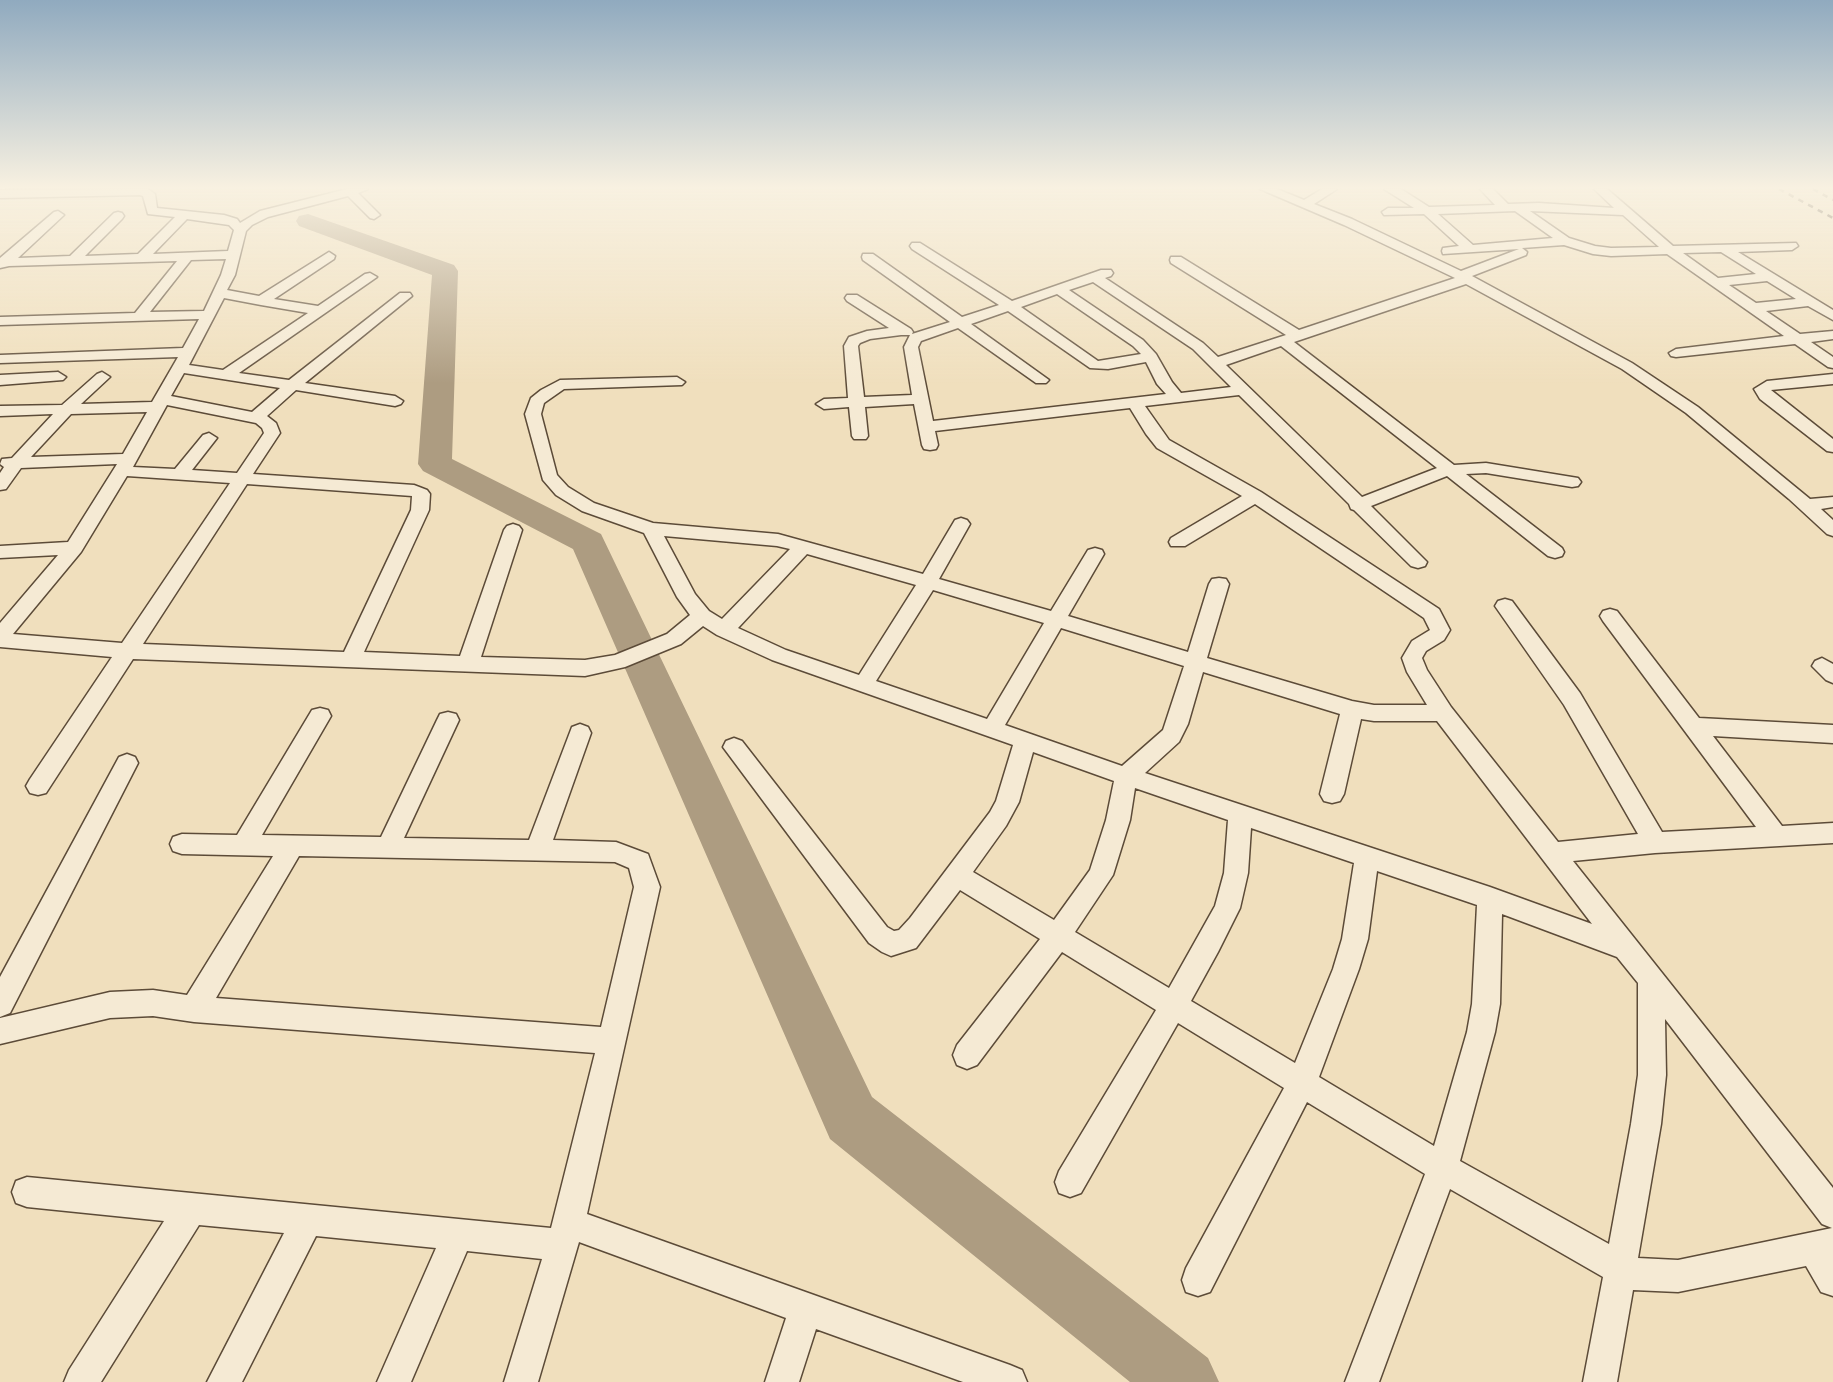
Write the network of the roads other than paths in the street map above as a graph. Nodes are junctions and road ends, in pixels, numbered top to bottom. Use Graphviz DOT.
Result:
graph roads {
  1 [pos="13,253"];
  2 [pos="80,253"];
  3 [pos="146,253"];
  4 [pos="928,253"];
  5 [pos="1413,253"];
  6 [pos="1518,253"];
  7 [pos="1675,253"];
  8 [pos="1732,253"];
  9 [pos="233,255"];
  10 [pos="187,256"];
  11 [pos="329,256"];
  12 [pos="868,257"];
  13 [pos="141,258"];
  14 [pos="73,260"];
  15 [pos="1176,260"];
  16 [pos="2,263"];
  17 [pos="370,277"];
  18 [pos="1464,277"];
  19 [pos="1769,277"];
  20 [pos="1716,282"];
  21 [pos="1058,289"];
  22 [pos="219,293"];
  23 [pos="406,296"];
  24 [pos="852,298"];
  25 [pos="262,301"];
  26 [pos="1810,302"];
  27 [pos="1009,305"];
  28 [pos="1752,308"];
  29 [pos="320,311"];
  30 [pos="209,315"];
  31 [pos="1833,316"];
  32 [pos="139,317"];
  33 [pos="0,321"];
  34 [pos="958,322"];
  35 [pos="909,334"];
  36 [pos="1833,335"];
  37 [pos="1291,338"];
  38 [pos="1795,339"];
  39 [pos="188,352"];
  40 [pos="1676,353"];
  41 [pos="1151,357"];
  42 [pos="0,359"];
  43 [pos="1216,363"];
  44 [pos="1833,364"];
  45 [pos="179,368"];
  46 [pos="226,375"];
  47 [pos="58,377"];
  48 [pos="102,377"];
  49 [pos="1833,379"];
  50 [pos="0,380"];
  51 [pos="1041,380"];
  52 [pos="677,382"];
  53 [pos="293,385"];
  54 [pos="1244,390"];
  55 [pos="921,399"];
  56 [pos="1178,399"];
  57 [pos="395,401"];
  58 [pos="856,402"];
  59 [pos="160,403"];
  60 [pos="824,404"];
  61 [pos="1136,404"];
  62 [pos="67,409"];
  63 [pos="0,410"];
  64 [pos="255,418"];
  65 [pos="926,427"];
  66 [pos="860,436"];
  67 [pos="209,438"];
  68 [pos="930,445"];
  69 [pos="1833,447"];
  70 [pos="8,463"];
  71 [pos="125,465"];
  72 [pos="1450,471"];
  73 [pos="179,475"];
  74 [pos="243,479"];
  75 [pos="1572,482"];
  76 [pos="0,485"];
  77 [pos="1255,496"];
  78 [pos="1833,502"];
  79 [pos="1357,505"];
  80 [pos="1805,505"];
  81 [pos="961,524"];
  82 [pos="651,529"];
  83 [pos="514,530"];
  84 [pos="1833,530"];
  85 [pos="1178,542"];
  86 [pos="804,546"];
  87 [pos="74,548"];
  88 [pos="0,552"];
  89 [pos="1555,552"];
  90 [pos="1095,554"];
  91 [pos="1418,562"];
  92 [pos="928,582"];
  93 [pos="1219,584"];
  94 [pos="1505,606"];
  95 [pos="702,616"];
  96 [pos="1610,616"];
  97 [pos="1056,620"];
  98 [pos="724,630"];
  99 [pos="0,638"];
  100 [pos="126,651"];
  101 [pos="350,660"];
  102 [pos="1198,662"];
  103 [pos="468,664"];
  104 [pos="862,685"];
  105 [pos="1352,708"];
  106 [pos="1442,713"];
  107 [pos="320,716"];
  108 [pos="448,720"];
  109 [pos="1693,726"];
  110 [pos="992,729"];
  111 [pos="580,733"];
  112 [pos="1833,734"];
  113 [pos="1025,741"];
  114 [pos="734,746"];
  115 [pos="127,763"];
  116 [pos="1126,776"];
  117 [pos="38,786"];
  118 [pos="1332,794"];
  119 [pos="1240,814"];
  120 [pos="1833,833"];
  121 [pos="1776,836"];
  122 [pos="1655,843"];
  123 [pos="182,844"];
  124 [pos="244,845"];
  125 [pos="292,846"];
  126 [pos="388,847"];
  127 [pos="537,850"];
  128 [pos="1552,853"];
  129 [pos="1367,857"];
  130 [pos="957,875"];
  131 [pos="1490,898"];
  132 [pos="1058,936"];
  133 [pos="1626,948"];
  134 [pos="1651,980"];
  135 [pos="0,1004"];
  136 [pos="1172,1005"];
  137 [pos="194,1009"];
  138 [pos="0,1032"];
  139 [pos="612,1041"];
  140 [pos="967,1055"];
  141 [pos="1302,1083"];
  142 [pos="1443,1168"];
  143 [pos="1070,1182"];
  144 [pos="27,1192"];
  145 [pos="191,1208"];
  146 [pos="1833,1214"];
  147 [pos="308,1219"];
  148 [pos="458,1234"];
  149 [pos="566,1234"];
  150 [pos="1823,1246"];
  151 [pos="1619,1268"];
  152 [pos="1198,1280"];
  153 [pos="1833,1280"];
  154 [pos="806,1309"];
  155 [pos="81,1382"];
  156 [pos="224,1382"];
  157 [pos="394,1382"];
  158 [pos="522,1382"];
  159 [pos="782,1382"];
  160 [pos="1010,1382"];
  161 [pos="1362,1382"];
  162 [pos="1600,1382"];
  1 -- 16 [label="street"];
  2 -- 14 [label="street"];
  3 -- 13 [label="street"];
  4 -- 27 [label="street"];
  5 -- 18 [label="street"];
  6 -- 18 [label="street"];
  7 -- 20 [label="street"];
  8 -- 19 [label="street"];
  9 -- 10 [label="street"];
  9 -- 22 [label="street"];
  10 -- 13 [label="street"];
  10 -- 32 [label="street"];
  11 -- 25 [label="street"];
  12 -- 34 [label="street"];
  13 -- 14 [label="street"];
  14 -- 16 [label="street"];
  15 -- 37 [label="street"];
  17 -- 29 [label="street"];
  18 -- 37 [label="street"];
  18 -- 80 [label="street"];
  19 -- 20 [label="street"];
  19 -- 26 [label="street"];
  20 -- 28 [label="street"];
  21 -- 27 [label="street"];
  21 -- 41 [label="street"];
  21 -- 43 [label="street"];
  22 -- 25 [label="street"];
  22 -- 30 [label="street"];
  23 -- 53 [label="street"];
  24 -- 35 [label="street"];
  25 -- 29 [label="street"];
  26 -- 28 [label="street"];
  26 -- 31 [label="street"];
  27 -- 34 [label="street"];
  27 -- 41 [label="street"];
  28 -- 38 [label="street"];
  29 -- 46 [label="street"];
  30 -- 32 [label="street"];
  30 -- 39 [label="street"];
  32 -- 33 [label="street"];
  34 -- 35 [label="street"];
  34 -- 51 [label="street"];
  35 -- 55 [label="street"];
  35 -- 58 [label="street"];
  36 -- 38 [label="street"];
  37 -- 43 [label="street"];
  37 -- 72 [label="street"];
  38 -- 40 [label="street"];
  38 -- 44 [label="street"];
  39 -- 42 [label="street"];
  39 -- 45 [label="street"];
  41 -- 56 [label="street"];
  43 -- 54 [label="street"];
  45 -- 46 [label="street"];
  45 -- 59 [label="street"];
  46 -- 53 [label="street"];
  47 -- 50 [label="street"];
  48 -- 62 [label="street"];
  49 -- 69 [label="street"];
  52 -- 82 [label="street"];
  53 -- 57 [label="street"];
  53 -- 64 [label="street"];
  54 -- 56 [label="street"];
  54 -- 79 [label="street"];
  55 -- 58 [label="street"];
  55 -- 65 [label="street"];
  56 -- 61 [label="street"];
  58 -- 60 [label="street"];
  58 -- 66 [label="street"];
  59 -- 62 [label="street"];
  59 -- 64 [label="street"];
  59 -- 71 [label="street"];
  61 -- 65 [label="street"];
  61 -- 77 [label="street"];
  62 -- 63 [label="street"];
  62 -- 70 [label="street"];
  64 -- 74 [label="street"];
  65 -- 68 [label="street"];
  67 -- 73 [label="street"];
  70 -- 71 [label="street"];
  70 -- 76 [label="street"];
  71 -- 73 [label="street"];
  71 -- 87 [label="street"];
  72 -- 75 [label="street"];
  72 -- 79 [label="street"];
  72 -- 89 [label="street"];
  73 -- 74 [label="street"];
  74 -- 100 [label="street"];
  74 -- 101 [label="street"];
  77 -- 85 [label="street"];
  77 -- 106 [label="street"];
  78 -- 80 [label="street"];
  79 -- 91 [label="street"];
  80 -- 84 [label="street"];
  81 -- 92 [label="street"];
  82 -- 86 [label="street"];
  82 -- 95 [label="street"];
  83 -- 103 [label="street"];
  86 -- 92 [label="street"];
  86 -- 98 [label="street"];
  87 -- 88 [label="street"];
  87 -- 99 [label="street"];
  90 -- 97 [label="street"];
  92 -- 97 [label="street"];
  92 -- 104 [label="street"];
  93 -- 102 [label="street"];
  94 -- 122 [label="street"];
  95 -- 98 [label="street"];
  95 -- 103 [label="street"];
  96 -- 109 [label="street"];
  97 -- 102 [label="street"];
  97 -- 110 [label="street"];
  98 -- 104 [label="street"];
  99 -- 100 [label="street"];
  100 -- 101 [label="street"];
  100 -- 117 [label="street"];
  101 -- 103 [label="street"];
  102 -- 105 [label="street"];
  102 -- 116 [label="street"];
  104 -- 110 [label="street"];
  105 -- 106 [label="street"];
  105 -- 118 [label="street"];
  106 -- 128 [label="street"];
  107 -- 124 [label="street"];
  108 -- 126 [label="street"];
  109 -- 112 [label="street"];
  109 -- 121 [label="street"];
  110 -- 113 [label="street"];
  111 -- 127 [label="street"];
  113 -- 116 [label="street"];
  113 -- 130 [label="street"];
  114 -- 130 [label="street"];
  115 -- 135 [label="street"];
  116 -- 119 [label="street"];
  116 -- 132 [label="street"];
  119 -- 129 [label="street"];
  119 -- 136 [label="street"];
  120 -- 121 [label="street"];
  121 -- 122 [label="street"];
  122 -- 128 [label="street"];
  123 -- 124 [label="street"];
  124 -- 125 [label="street"];
  125 -- 126 [label="street"];
  125 -- 137 [label="street"];
  126 -- 127 [label="street"];
  127 -- 139 [label="street"];
  128 -- 133 [label="street"];
  129 -- 131 [label="street"];
  129 -- 141 [label="street"];
  130 -- 132 [label="street"];
  131 -- 133 [label="street"];
  131 -- 142 [label="street"];
  132 -- 136 [label="street"];
  132 -- 140 [label="street"];
  133 -- 134 [label="street"];
  134 -- 146 [label="street"];
  134 -- 151 [label="street"];
  136 -- 141 [label="street"];
  136 -- 143 [label="street"];
  137 -- 138 [label="street"];
  137 -- 139 [label="street"];
  139 -- 149 [label="street"];
  141 -- 142 [label="street"];
  141 -- 152 [label="street"];
  142 -- 151 [label="street"];
  142 -- 161 [label="street"];
  144 -- 145 [label="street"];
  145 -- 147 [label="street"];
  145 -- 155 [label="street"];
  147 -- 148 [label="street"];
  147 -- 156 [label="street"];
  148 -- 149 [label="street"];
  148 -- 157 [label="street"];
  149 -- 154 [label="street"];
  149 -- 158 [label="street"];
  150 -- 151 [label="street"];
  150 -- 153 [label="street"];
  151 -- 162 [label="street"];
  154 -- 159 [label="street"];
  154 -- 160 [label="street"];
}
